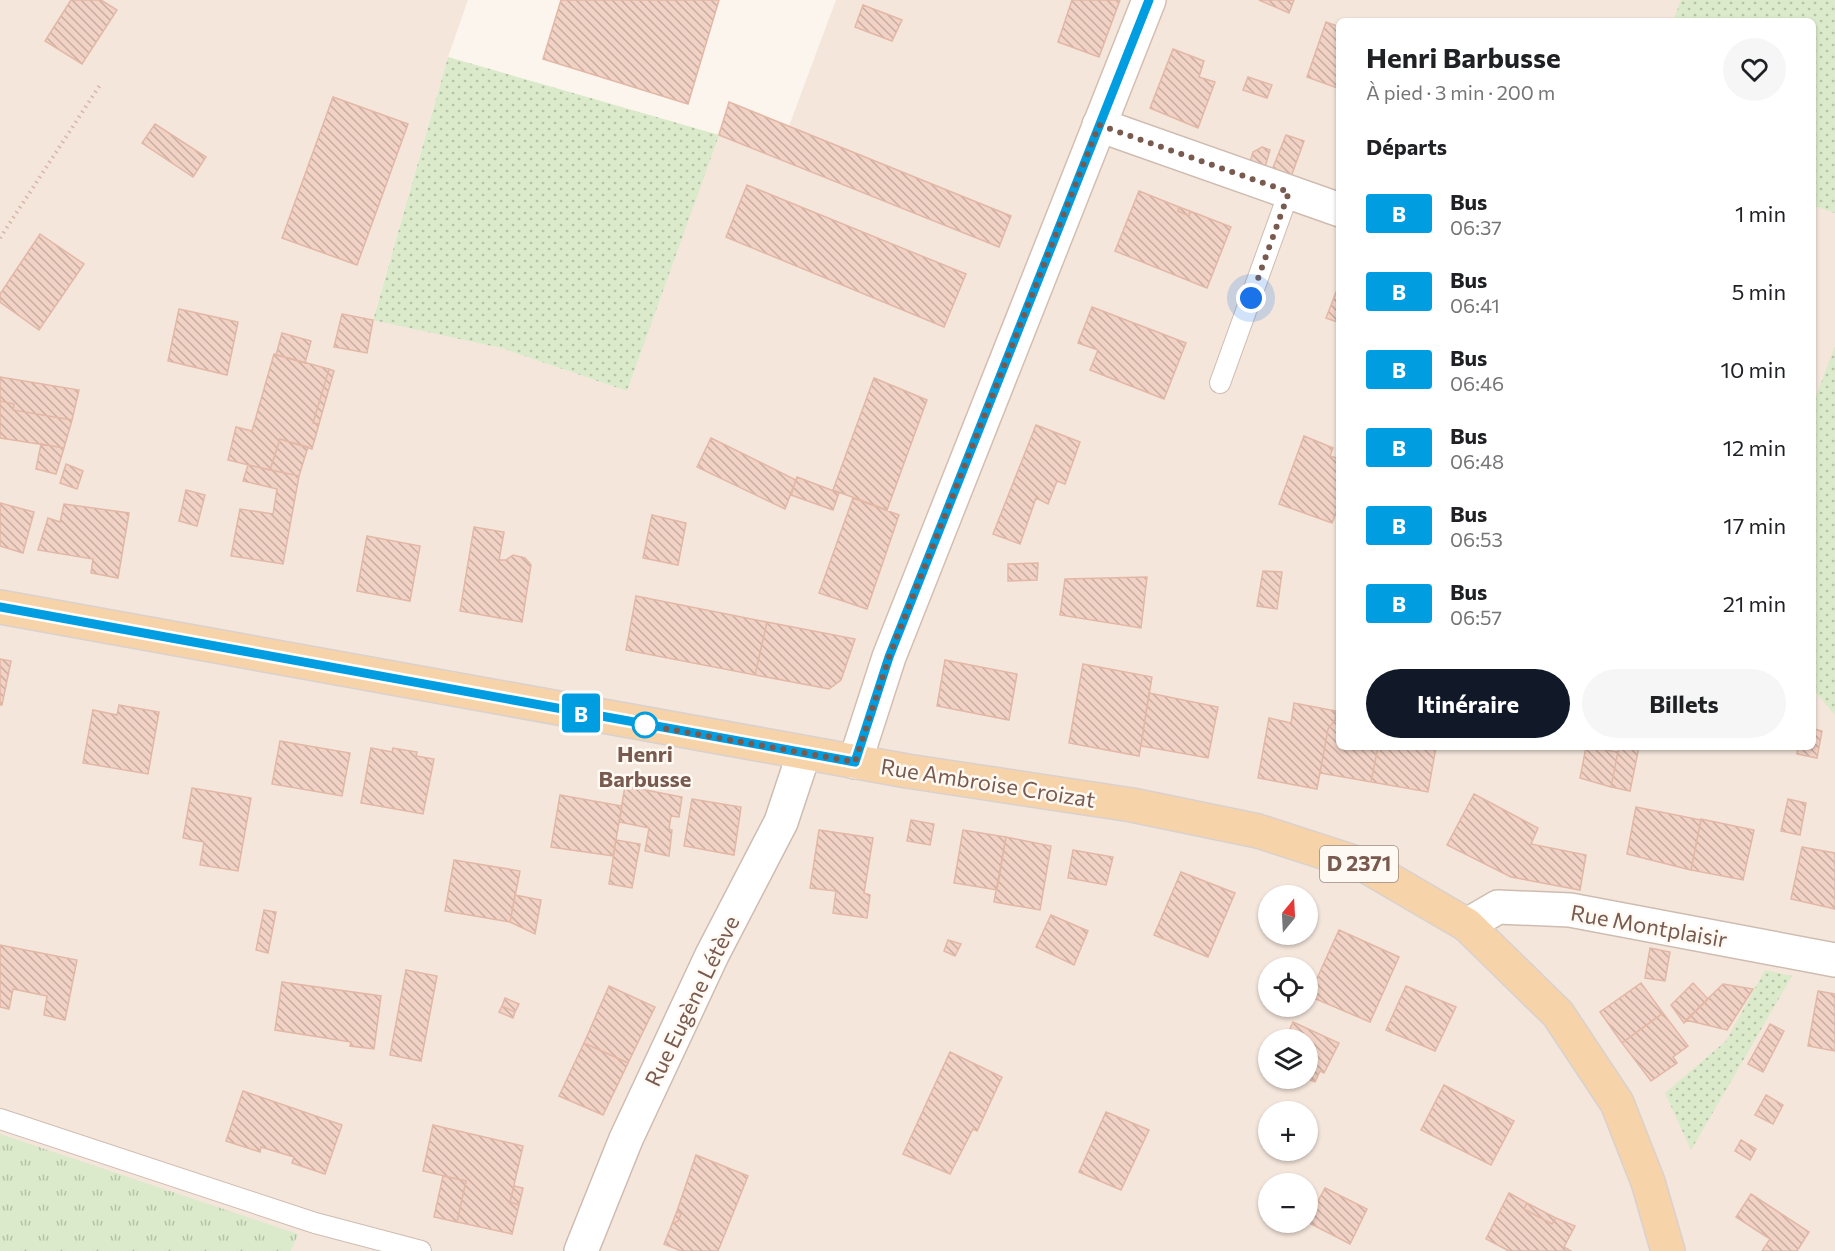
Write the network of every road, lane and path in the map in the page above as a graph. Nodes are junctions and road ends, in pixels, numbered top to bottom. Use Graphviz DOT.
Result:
graph roads {
  1 [pos="1149,0"];
  2 [pos="100,85"];
  3 [pos="1099,125"];
  4 [pos="1289,192"];
  5 [pos="1336,209"];
  6 [pos="0,238"];
  7 [pos="1220,383"];
  8 [pos="0,607"];
  9 [pos="804,753"];
  10 [pos="855,762"];
  11 [pos="1467,925"];
  12 [pos="1835,960"];
  13 [pos="0,1119"];
  14 [pos="421,1251"];
  15 [pos="581,1251"];
  16 [pos="1668,1251"];
  1 -- 3 [label="street"];
  2 -- 6 [label="path"];
  3 -- 4 [label="street"];
  3 -- 10 [label="street"];
  4 -- 5 [label="street"];
  4 -- 7 [label="lane"];
  8 -- 9 [label="main road, Rue Ambroise Croizat / D 2371"];
  9 -- 10 [label="main road, Rue Ambroise Croizat / D 2371"];
  9 -- 15 [label="street, Rue Eugène Létève"];
  10 -- 11 [label="main road, Rue Ambroise Croizat / D 2371"];
  11 -- 12 [label="street, Rue Montplaisir"];
  11 -- 16 [label="main road, Rue Ambroise Croizat / D 2371"];
  13 -- 14 [label="lane"];
}
